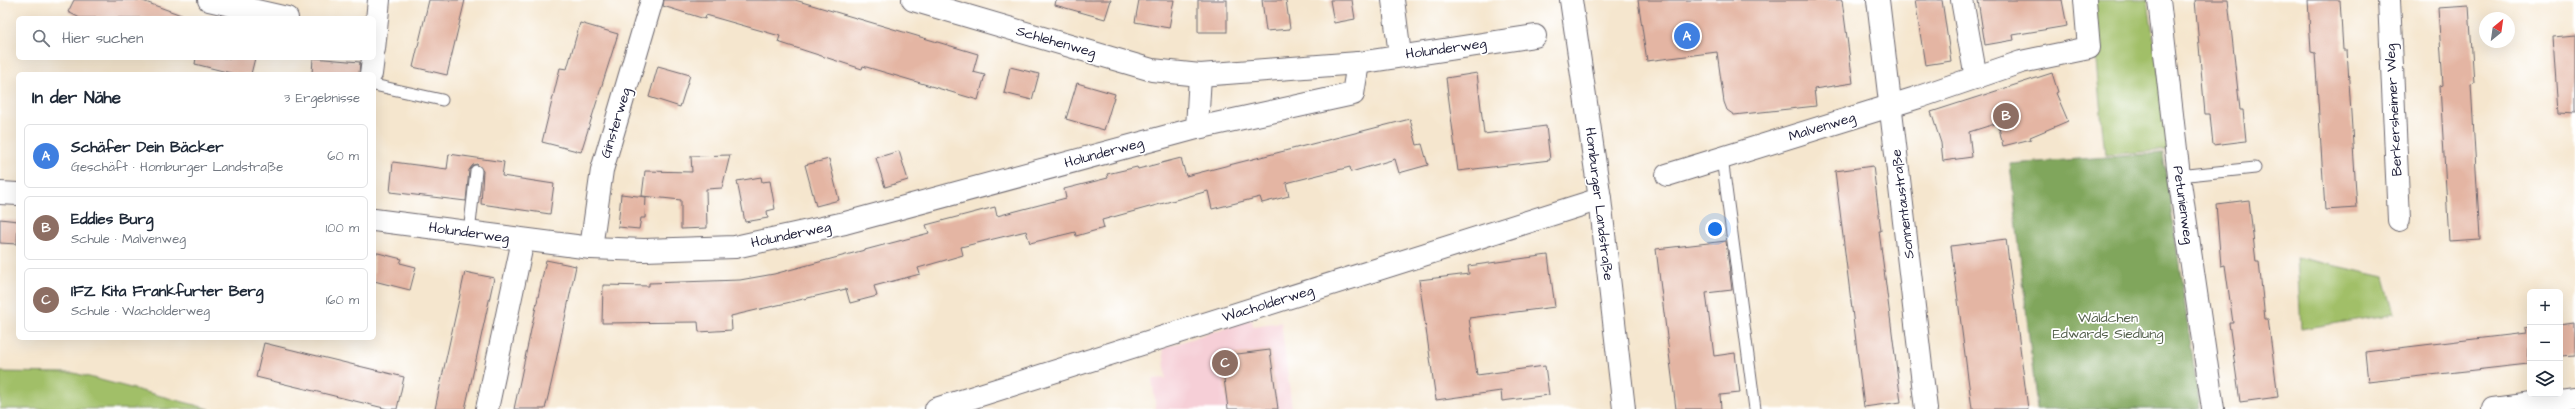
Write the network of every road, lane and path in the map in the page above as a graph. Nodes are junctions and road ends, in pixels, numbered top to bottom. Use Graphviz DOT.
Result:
graph roads {
  1 [pos="209,0"];
  2 [pos="379,0"];
  3 [pos="652,0"];
  4 [pos="913,0"];
  5 [pos="1393,0"];
  6 [pos="1571,0"];
  7 [pos="1878,0"];
  8 [pos="1962,0"];
  9 [pos="2085,0"];
  10 [pos="2159,0"];
  11 [pos="2389,0"];
  12 [pos="278,16"];
  13 [pos="376,28"];
  14 [pos="1535,36"];
  15 [pos="1400,55"];
  16 [pos="372,60"];
  17 [pos="1358,63"];
  18 [pos="371,72"];
  19 [pos="1200,75"];
  20 [pos="1976,78"];
  21 [pos="376,85"];
  22 [pos="442,100"];
  23 [pos="1891,105"];
  24 [pos="1197,128"];
  25 [pos="1722,158"];
  26 [pos="2255,168"];
  27 [pos="476,170"];
  28 [pos="1667,175"];
  29 [pos="2179,176"];
  30 [pos="0,193"];
  31 [pos="16,194"];
  32 [pos="1600,199"];
  33 [pos="376,220"];
  34 [pos="2399,220"];
  35 [pos="469,233"];
  36 [pos="524,240"];
  37 [pos="590,248"];
  38 [pos="2575,398"];
  39 [pos="487,409"];
  40 [pos="936,409"];
  41 [pos="1624,409"];
  42 [pos="1755,409"];
  43 [pos="1926,409"];
  44 [pos="2213,409"];
  45 [pos="2493,409"];
  1 -- 12 [label="street"];
  2 -- 13 [label="street"];
  3 -- 37 [label="street, Ginsterweg"];
  4 -- 19 [label="street, Schlehenweg"];
  5 -- 15 [label="street"];
  6 -- 32 [label="street, Homburger Landstraße"];
  7 -- 23 [label="street, Sonnentaustraße"];
  8 -- 20 [label="street"];
  9 -- 20 [label="street, Malvenweg"];
  10 -- 29 [label="street, Petunienweg"];
  11 -- 34 [label="street, Berkersheimer Weg"];
  14 -- 15 [label="street, Holunderweg"];
  15 -- 17 [label="street, Holunderweg"];
  16 -- 18 [label="street"];
  17 -- 19 [label="street, Holunderweg"];
  17 -- 24 [label="street, Holunderweg"];
  19 -- 24 [label="street"];
  20 -- 23 [label="street, Malvenweg"];
  21 -- 22 [label="lane"];
  23 -- 25 [label="street, Malvenweg"];
  23 -- 43 [label="street, Sonnentaustraße"];
  24 -- 37 [label="street, Holunderweg"];
  25 -- 28 [label="street, Malvenweg"];
  25 -- 42 [label="lane"];
  26 -- 29 [label="lane"];
  27 -- 35 [label="lane"];
  29 -- 44 [label="street, Petunienweg"];
  30 -- 31 [label="street"];
  32 -- 40 [label="street, Wacholderweg"];
  32 -- 41 [label="street, Homburger Landstraße"];
  33 -- 35 [label="street, Holunderweg"];
  35 -- 36 [label="street, Holunderweg"];
  36 -- 37 [label="street, Holunderweg"];
  36 -- 39 [label="street"];
  38 -- 45 [label="street"];
}
